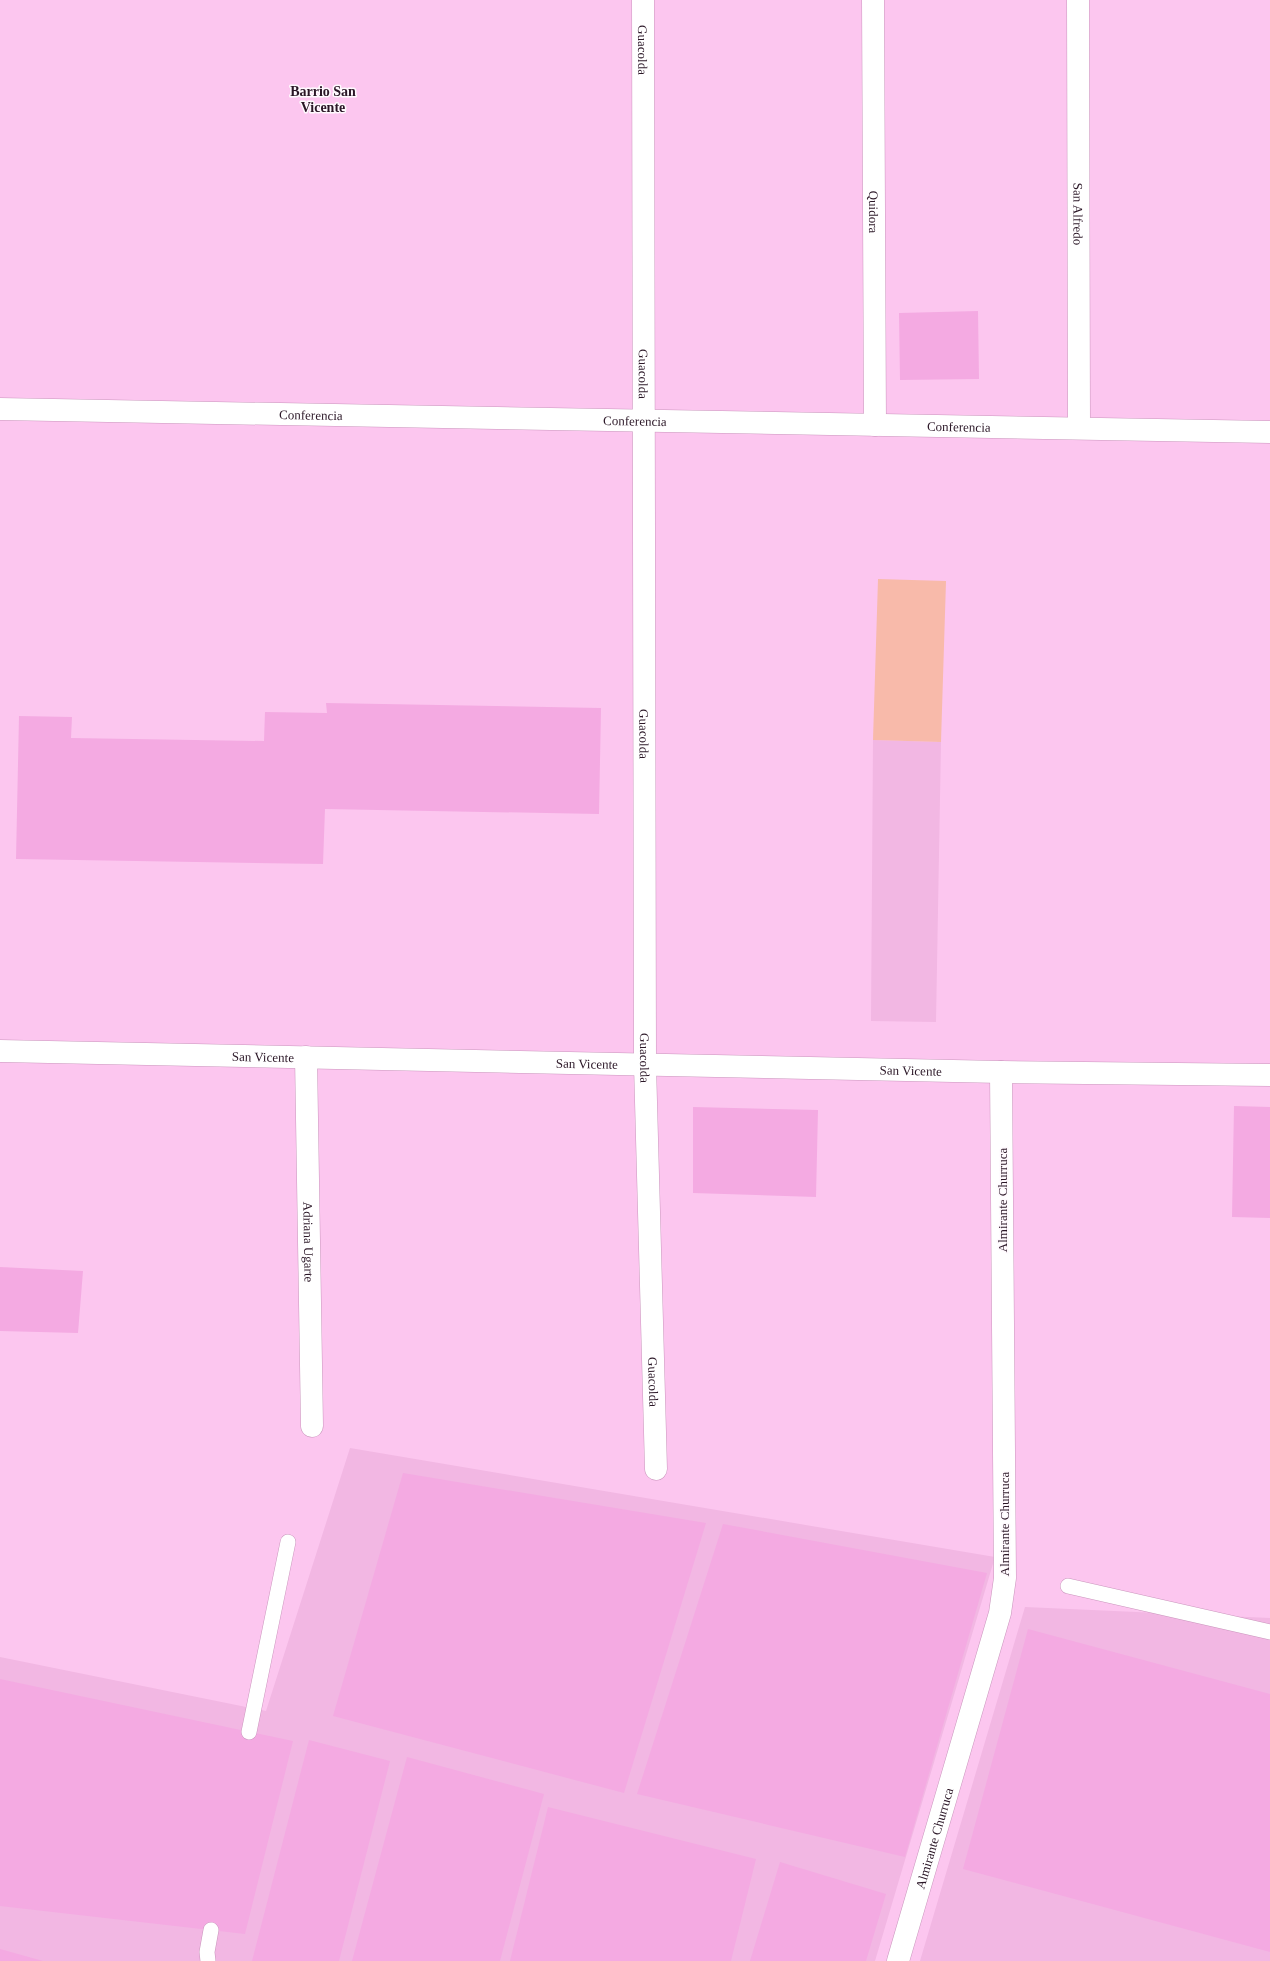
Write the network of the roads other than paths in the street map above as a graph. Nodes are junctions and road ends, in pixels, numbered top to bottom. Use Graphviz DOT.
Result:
graph roads {
  1 [pos="642,0"];
  2 [pos="873,0"];
  3 [pos="1078,0"];
  4 [pos="0,409"];
  5 [pos="644,420"];
  6 [pos="875,424"];
  7 [pos="1079,428"];
  8 [pos="1270,432"];
  9 [pos="0,1051"];
  10 [pos="306,1057"];
  11 [pos="645,1065"];
  12 [pos="1001,1072"];
  13 [pos="1270,1075"];
  14 [pos="312,1426"];
  15 [pos="656,1469"];
  16 [pos="288,1542"];
  17 [pos="1068,1586"];
  18 [pos="1270,1632"];
  19 [pos="249,1732"];
  20 [pos="211,1930"];
  21 [pos="208,1961"];
  22 [pos="898,1961"];
  1 -- 5 [label="street, Guacolda"];
  2 -- 6 [label="street, Quidora"];
  3 -- 7 [label="street, San Alfredo"];
  4 -- 5 [label="street, Conferencia"];
  5 -- 6 [label="street, Conferencia"];
  5 -- 11 [label="street, Guacolda"];
  6 -- 7 [label="street, Conferencia"];
  7 -- 8 [label="street, Conferencia"];
  9 -- 10 [label="street, San Vicente"];
  10 -- 11 [label="street, San Vicente"];
  10 -- 14 [label="street, Adriana Ugarte"];
  11 -- 12 [label="street, San Vicente"];
  11 -- 15 [label="street, Guacolda"];
  12 -- 13 [label="street, San Vicente"];
  12 -- 22 [label="street, Almirante Churruca"];
  16 -- 19 [label="lane"];
  17 -- 18 [label="lane"];
  20 -- 21 [label="lane"];
}
